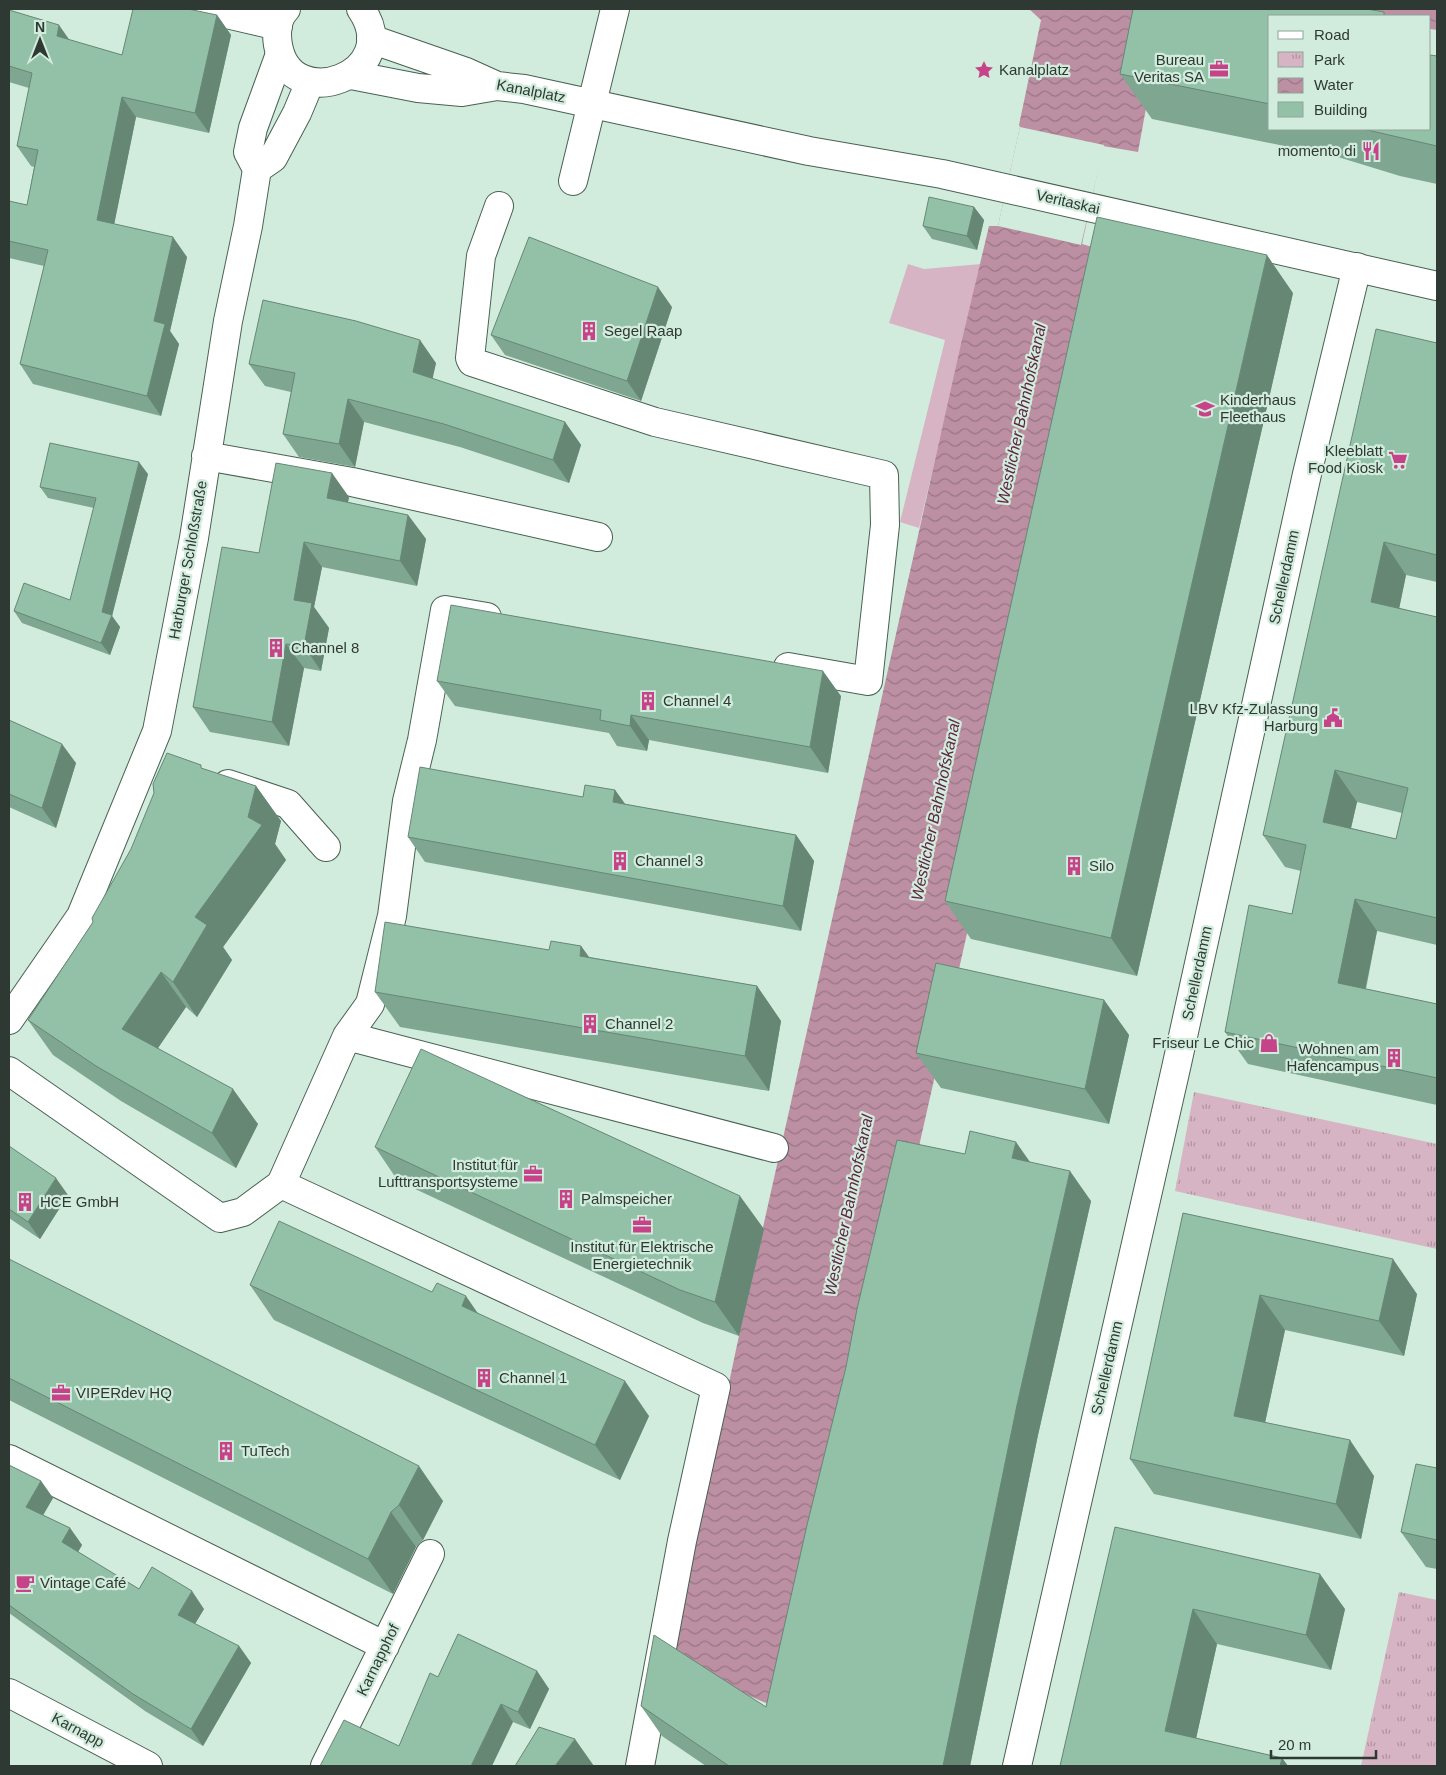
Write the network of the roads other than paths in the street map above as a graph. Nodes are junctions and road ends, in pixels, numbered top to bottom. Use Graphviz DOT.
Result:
graph roads {
  1 [pos="205,9"];
  2 [pos="362,9"];
  3 [pos="615,9"];
  4 [pos="282,17"];
  5 [pos="371,39"];
  6 [pos="280,54"];
  7 [pos="351,75"];
  8 [pos="310,82"];
  9 [pos="497,86"];
  10 [pos="591,103"];
  11 [pos="697,126"];
  12 [pos="257,170"];
  13 [pos="573,181"];
  14 [pos="499,206"];
  15 [pos="1358,267"];
  16 [pos="1437,286"];
  17 [pos="206,456"];
  18 [pos="598,537"];
  19 [pos="514,622"];
  20 [pos="760,663"];
  21 [pos="146,758"];
  22 [pos="173,766"];
  23 [pos="208,777"];
  24 [pos="326,847"];
  25 [pos="9,1020"];
  26 [pos="347,1036"];
  27 [pos="9,1072"];
  28 [pos="774,1148"];
  29 [pos="281,1184"];
  30 [pos="9,1459"];
  31 [pos="430,1554"];
  32 [pos="385,1646"];
  33 [pos="9,1693"];
  34 [pos="148,1766"];
  35 [pos="325,1766"];
  36 [pos="640,1766"];
  37 [pos="1017,1766"];
  1 -- 4 [label="street"];
  2 -- 5 [label="street"];
  3 -- 10 [label="street"];
  4 -- 6 [label="street"];
  5 -- 7 [label="street"];
  5 -- 9 [label="street, Kanalplatz"];
  6 -- 8 [label="street"];
  6 -- 12 [label="street"];
  7 -- 8 [label="street"];
  7 -- 9 [label="street"];
  8 -- 12 [label="street"];
  9 -- 10 [label="street, Kanalplatz"];
  10 -- 11 [label="street, Kanalplatz"];
  10 -- 13 [label="street"];
  11 -- 15 [label="street, Veritaskai"];
  12 -- 17 [label="street, Harburger Schloßstraße"];
  14 -- 20 [label="street"];
  15 -- 16 [label="street, Veritaskai"];
  15 -- 37 [label="street, Schellerdamm"];
  17 -- 18 [label="street"];
  17 -- 21 [label="street, Harburger Schloßstraße"];
  19 -- 26 [label="street"];
  21 -- 22 [label="street"];
  21 -- 25 [label="street, Harburger Schloßstraße"];
  23 -- 24 [label="street"];
  26 -- 28 [label="street"];
  26 -- 29 [label="street"];
  27 -- 29 [label="street"];
  29 -- 36 [label="street"];
  30 -- 32 [label="street"];
  31 -- 32 [label="street, Karnapphof"];
  32 -- 35 [label="street, Karnapphof"];
  33 -- 34 [label="street, Karnapp"];
}
